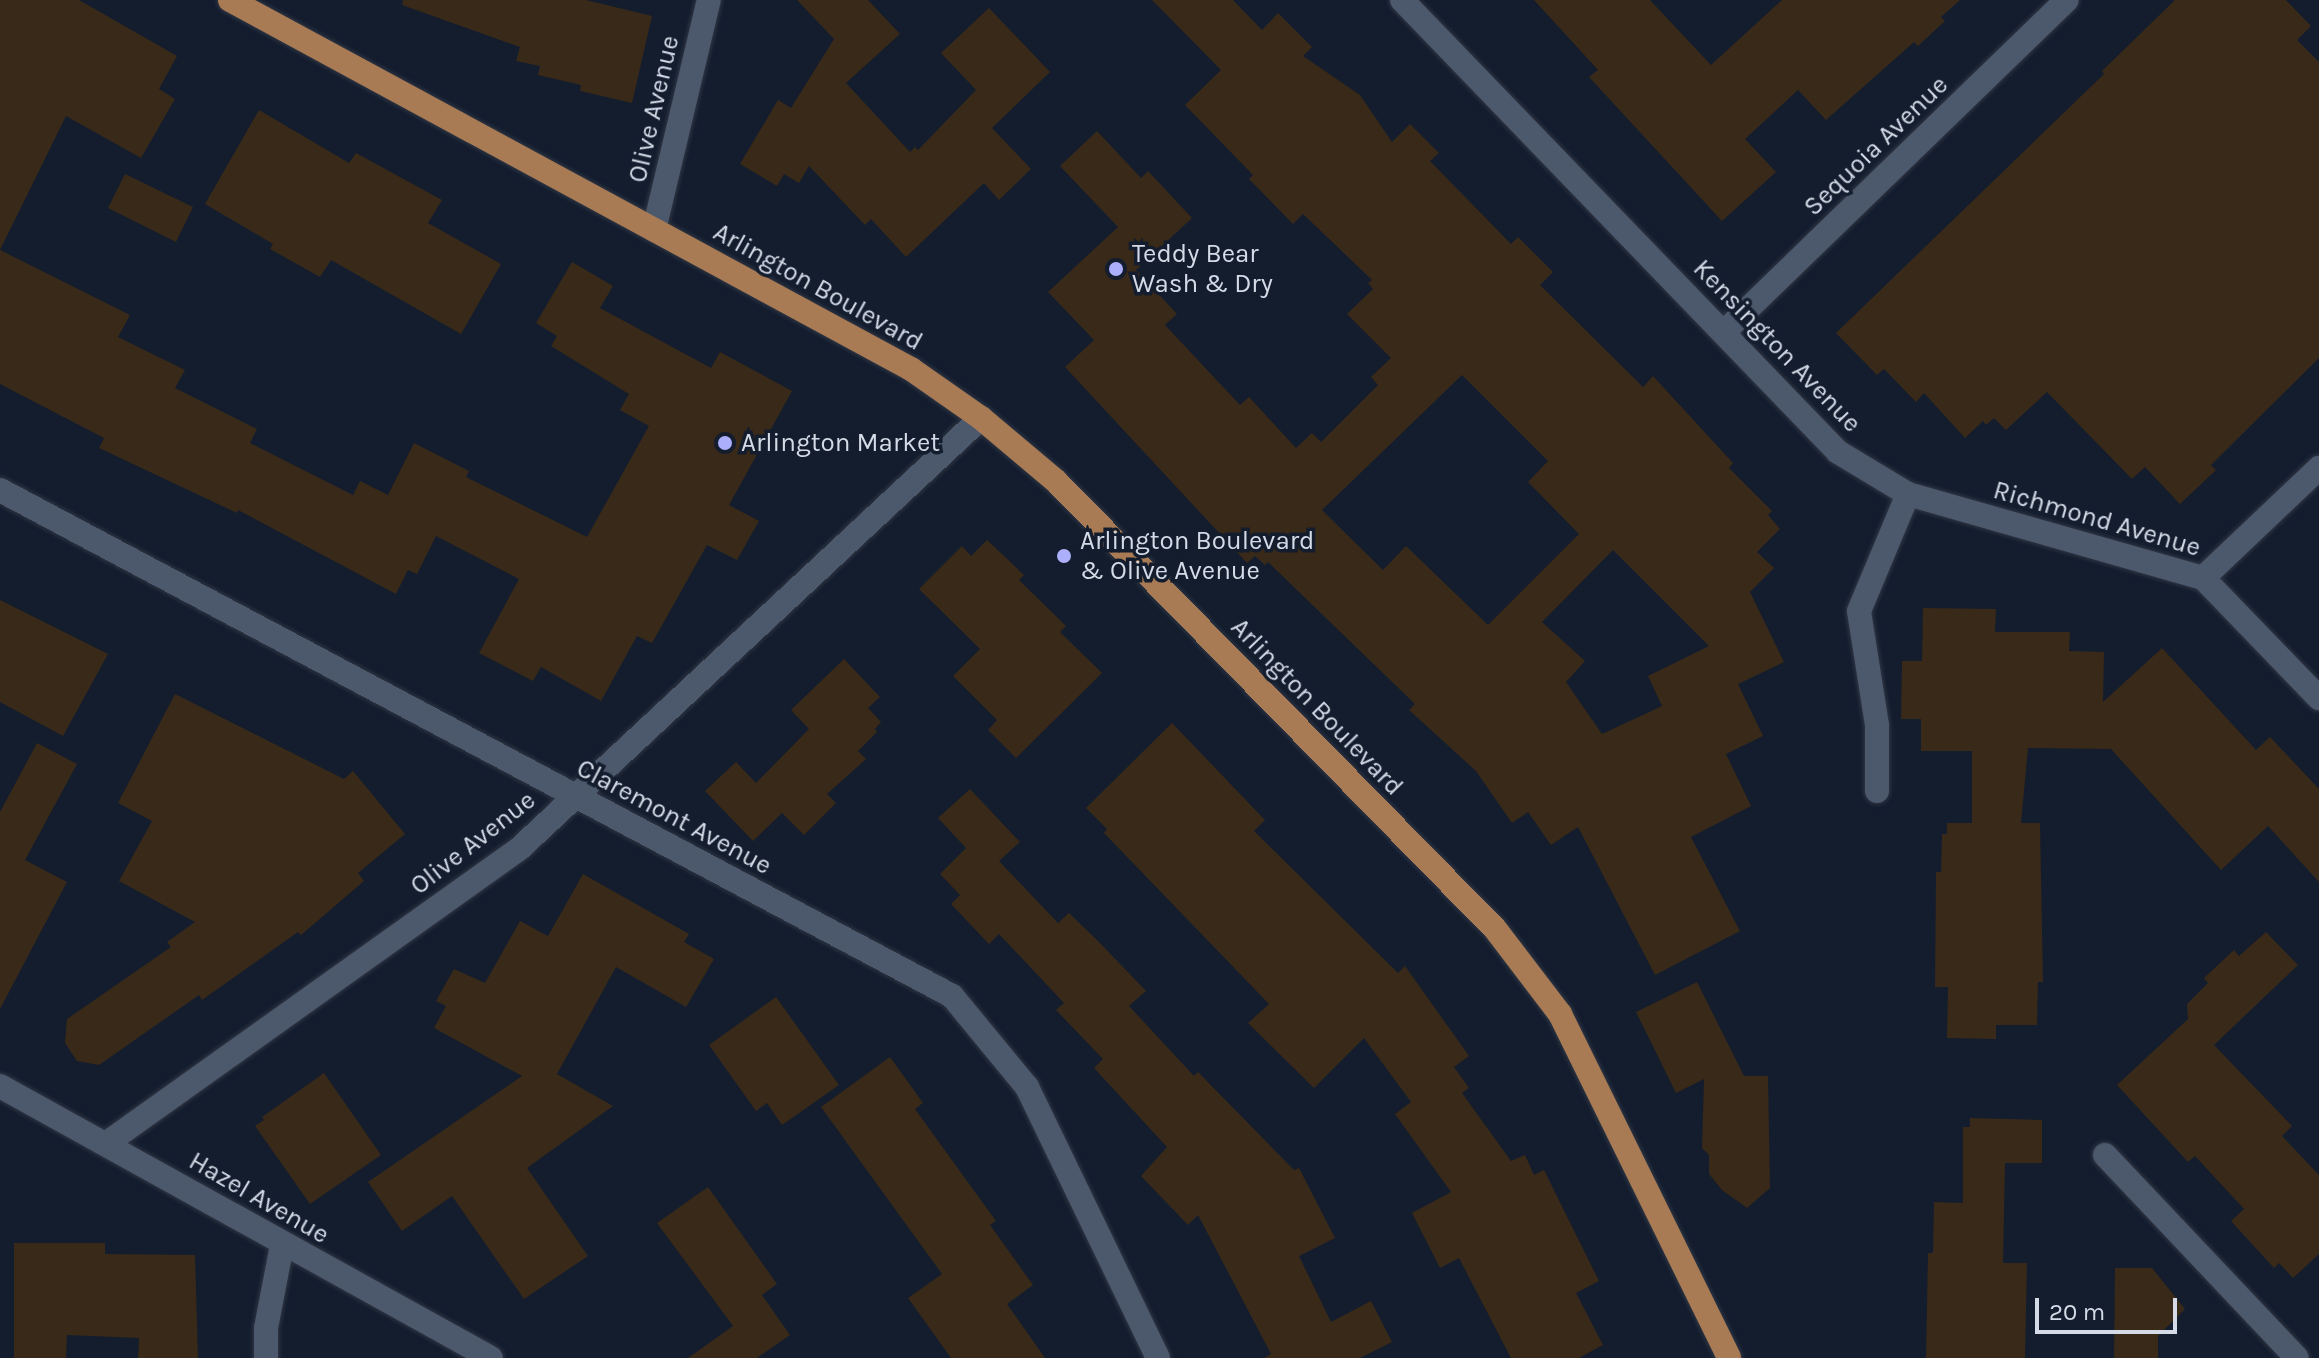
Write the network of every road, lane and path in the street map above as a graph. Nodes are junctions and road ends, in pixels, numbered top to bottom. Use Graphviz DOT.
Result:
graph roads {
  1 [pos="230,0"];
  2 [pos="709,0"];
  3 [pos="1402,0"];
  4 [pos="2067,0"];
  5 [pos="654,230"];
  6 [pos="1724,332"];
  7 [pos="981,418"];
  8 [pos="2319,468"];
  9 [pos="0,490"];
  10 [pos="1908,494"];
  11 [pos="2203,578"];
  12 [pos="2319,698"];
  13 [pos="1877,791"];
  14 [pos="575,797"];
  15 [pos="0,1086"];
  16 [pos="107,1143"];
  17 [pos="2105,1155"];
  18 [pos="282,1245"];
  19 [pos="266,1358"];
  20 [pos="491,1358"];
  21 [pos="1158,1358"];
  22 [pos="1729,1358"];
  23 [pos="2297,1358"];
  1 -- 5 [label="main road, Arlington Boulevard"];
  2 -- 5 [label="street, Olive Avenue"];
  3 -- 6 [label="street, Kensington Avenue"];
  4 -- 6 [label="street, Sequoia Avenue"];
  5 -- 7 [label="main road, Arlington Boulevard"];
  6 -- 10 [label="street, Kensington Avenue"];
  7 -- 14 [label="street, Olive Avenue"];
  7 -- 22 [label="main road, Arlington Boulevard"];
  8 -- 11 [label="street"];
  9 -- 14 [label="street, Claremont Avenue"];
  10 -- 11 [label="street, Richmond Avenue"];
  10 -- 13 [label="street"];
  11 -- 12 [label="street, Richmond Avenue"];
  14 -- 16 [label="street, Olive Avenue"];
  14 -- 21 [label="street, Claremont Avenue"];
  15 -- 16 [label="street, Hazel Avenue"];
  16 -- 18 [label="street, Hazel Avenue"];
  17 -- 23 [label="street"];
  18 -- 19 [label="street"];
  18 -- 20 [label="street, Hazel Avenue"];
}
